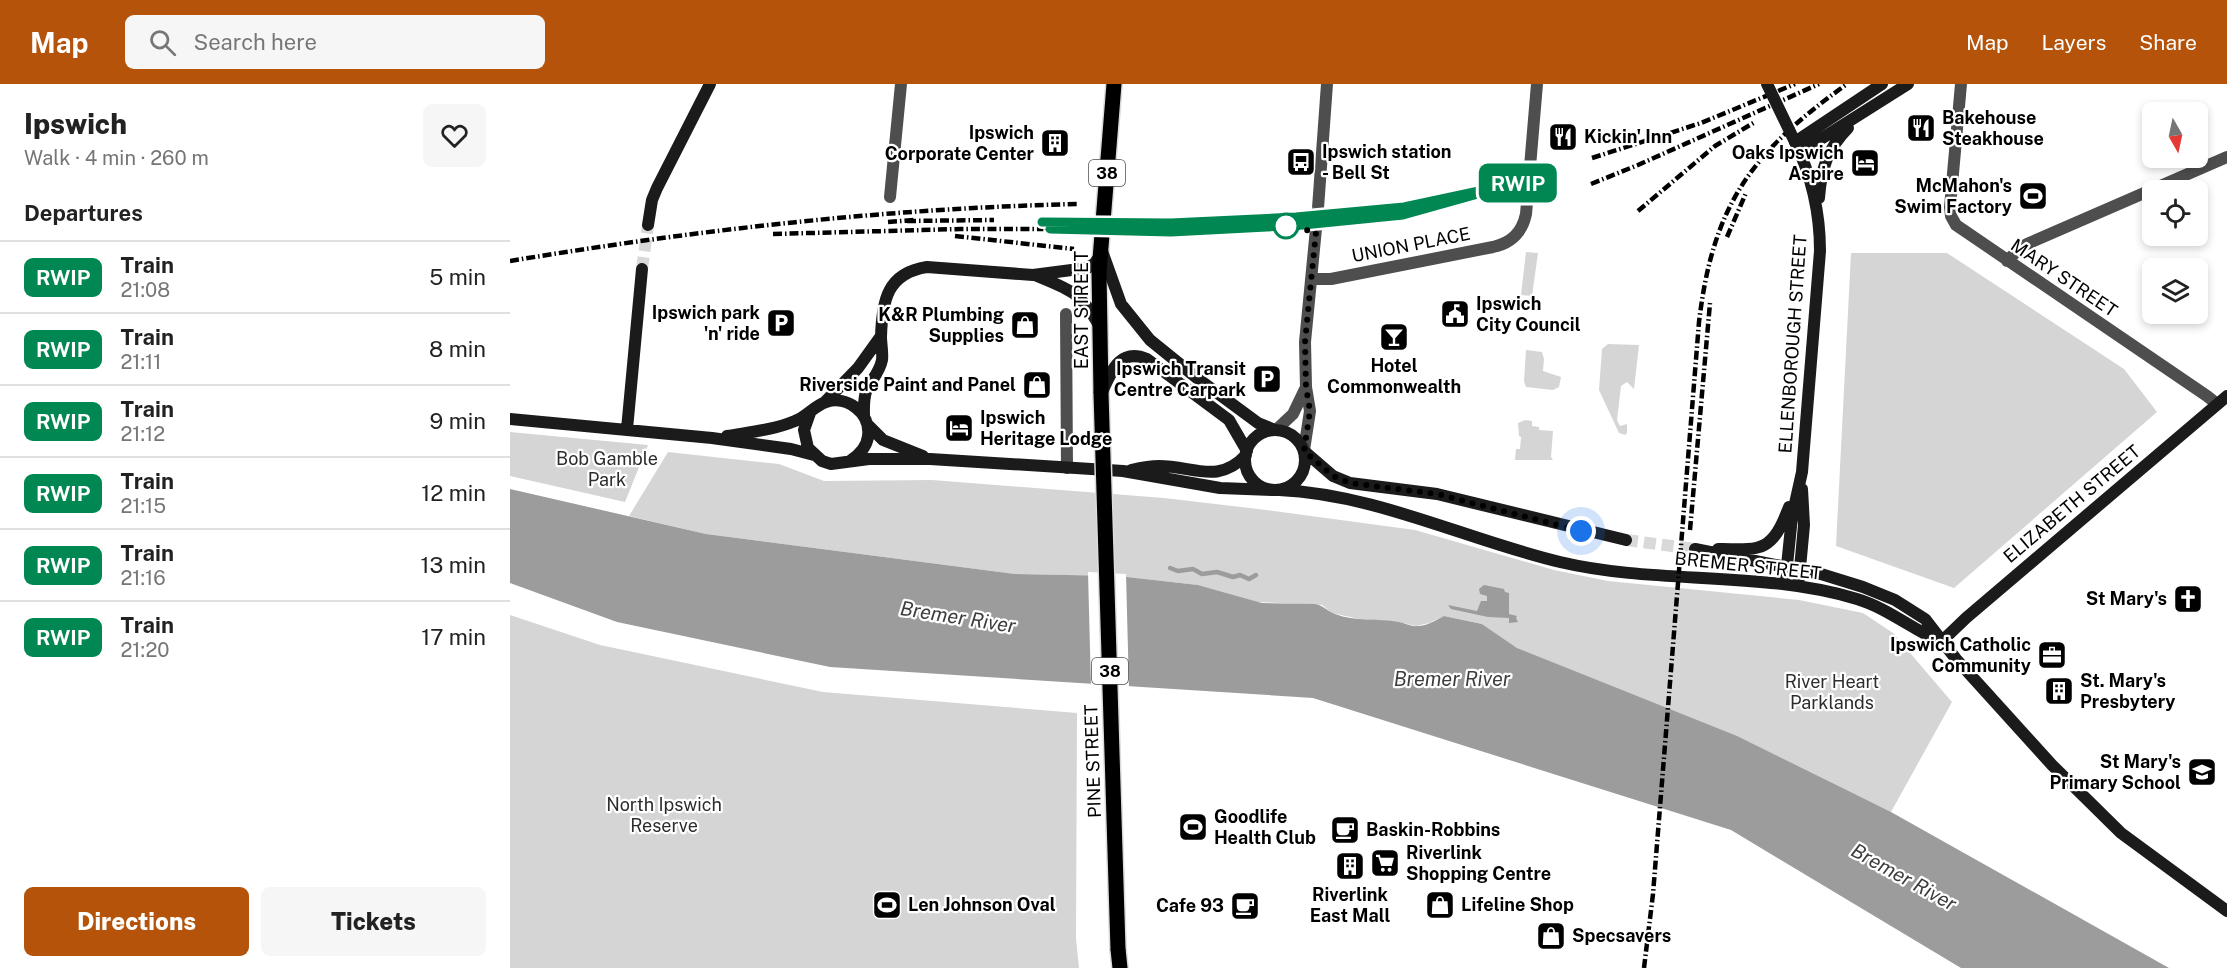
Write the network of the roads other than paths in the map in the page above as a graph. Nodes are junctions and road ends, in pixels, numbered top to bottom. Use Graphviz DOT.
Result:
graph roads {
  1 [pos="710,84"];
  2 [pos="901,84"];
  3 [pos="1114,84"];
  4 [pos="1327,84"];
  5 [pos="1537,84"];
  6 [pos="1767,84"];
  7 [pos="1882,84"];
  8 [pos="1908,84"];
  9 [pos="1961,84"];
  10 [pos="1859,116"];
  11 [pos="1800,143"];
  12 [pos="2227,157"];
  13 [pos="890,197"];
  14 [pos="1819,214"];
  15 [pos="648,225"];
  16 [pos="1101,252"];
  17 [pos="2007,261"];
  18 [pos="642,269"];
  19 [pos="1033,275"];
  20 [pos="1311,279"];
  21 [pos="1066,314"];
  22 [pos="1099,325"];
  23 [pos="881,336"];
  24 [pos="1306,387"];
  25 [pos="1101,393"];
  26 [pos="2224,398"];
  27 [pos="824,403"];
  28 [pos="810,413"];
  29 [pos="510,419"];
  30 [pos="866,421"];
  31 [pos="627,429"];
  32 [pos="1276,430"];
  33 [pos="711,438"];
  34 [pos="1304,451"];
  35 [pos="1246,453"];
  36 [pos="814,455"];
  37 [pos="930,459"];
  38 [pos="850,461"];
  39 [pos="1067,468"];
  40 [pos="1124,471"];
  41 [pos="1802,472"];
  42 [pos="1276,490"];
  43 [pos="1626,540"];
  44 [pos="1696,549"];
  45 [pos="1786,568"];
  46 [pos="1800,571"];
  47 [pos="1785,585"];
  48 [pos="1799,588"];
  49 [pos="1941,642"];
  50 [pos="2227,911"];
  51 [pos="1118,968"];
  1 -- 15 [label="street"];
  2 -- 13 [label="street"];
  3 -- 16 [label="main road, EAST STREET / 38"];
  4 -- 20 [label="street"];
  5 -- 20 [label="street, UNION PLACE"];
  6 -- 11 [label="street, ELLENBOROUGH STREET, bridge"];
  7 -- 11 [label="street"];
  8 -- 10 [label="street"];
  9 -- 17 [label="street, MARY STREET"];
  10 -- 11 [label="street"];
  10 -- 14 [label="street"];
  11 -- 14 [label="street, ELLENBOROUGH STREET"];
  12 -- 17 [label="street"];
  14 -- 41 [label="street, ELLENBOROUGH STREET"];
  16 -- 19 [label="street"];
  16 -- 22 [label="main road, EAST STREET / 38"];
  16 -- 32 [label="street"];
  17 -- 26 [label="street, MARY STREET"];
  18 -- 31 [label="street"];
  19 -- 22 [label="street"];
  19 -- 23 [label="street"];
  20 -- 24 [label="street"];
  21 -- 39 [label="street, EAST STREET"];
  22 -- 25 [label="main road, EAST STREET / 38"];
  23 -- 27 [label="street"];
  23 -- 30 [label="street"];
  24 -- 32 [label="street"];
  24 -- 34 [label="street"];
  25 -- 35 [label="street"];
  25 -- 51 [label="main road, PINE STREET / 38, bridge"];
  26 -- 49 [label="street, ELIZABETH STREET"];
  27 -- 28 [label="street, BREMER STREET"];
  27 -- 30 [label="street, BREMER STREET"];
  28 -- 33 [label="street, BREMER STREET"];
  28 -- 36 [label="street"];
  29 -- 31 [label="street, BREMER STREET"];
  30 -- 37 [label="street, BREMER STREET"];
  30 -- 38 [label="street"];
  31 -- 33 [label="street, BREMER STREET"];
  32 -- 34 [label="street"];
  32 -- 35 [label="street"];
  33 -- 36 [label="street, BREMER STREET"];
  34 -- 42 [label="street"];
  34 -- 43 [label="street"];
  35 -- 40 [label="street, BREMER STREET"];
  35 -- 42 [label="street"];
  36 -- 38 [label="street, BREMER STREET"];
  37 -- 38 [label="street, BREMER STREET"];
  37 -- 39 [label="street, BREMER STREET"];
  39 -- 40 [label="street, BREMER STREET"];
  40 -- 42 [label="street, BREMER STREET"];
  41 -- 44 [label="street, ELLENBOROUGH STREET"];
  41 -- 45 [label="street, ELLENBOROUGH STREET"];
  41 -- 46 [label="street, ELLENBOROUGH STREET"];
  42 -- 47 [label="street, BREMER STREET"];
  44 -- 45 [label="street, BREMER STREET"];
  45 -- 46 [label="street, BREMER STREET"];
  45 -- 47 [label="street, ELLENBOROUGH STREET"];
  46 -- 48 [label="street, ELLENBOROUGH STREET"];
  46 -- 49 [label="street, BREMER STREET"];
  47 -- 48 [label="street, BREMER STREET"];
  48 -- 49 [label="street, BREMER STREET"];
  49 -- 50 [label="street"];
}
